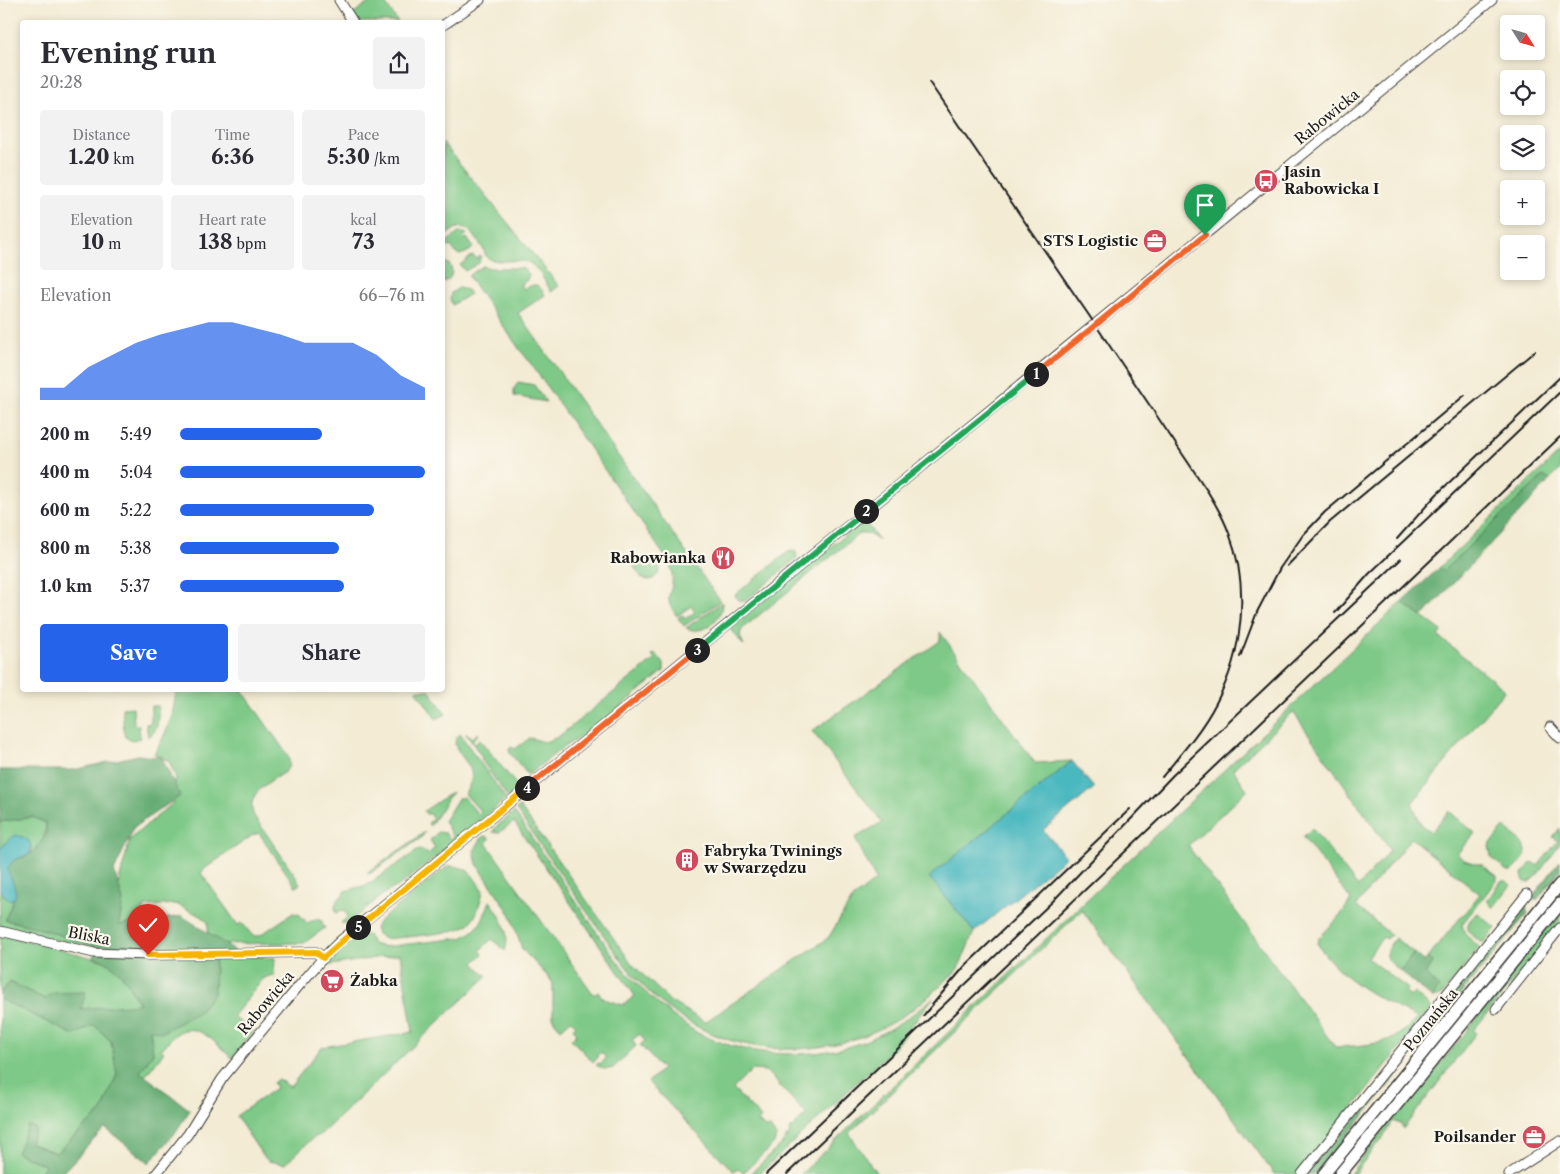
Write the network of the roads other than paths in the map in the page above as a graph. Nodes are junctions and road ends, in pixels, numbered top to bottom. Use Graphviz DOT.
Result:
graph roads {
  1 [pos="339,0"];
  2 [pos="480,0"];
  3 [pos="1492,0"];
  4 [pos="352,20"];
  5 [pos="445,24"];
  6 [pos="1550,727"];
  7 [pos="1560,738"];
  8 [pos="1560,884"];
  9 [pos="1528,894"];
  10 [pos="1560,904"];
  11 [pos="1560,928"];
  12 [pos="0,931"];
  13 [pos="323,958"];
  14 [pos="1496,1009"];
  15 [pos="1560,1141"];
  16 [pos="156,1174"];
  17 [pos="1302,1174"];
  18 [pos="1324,1174"];
  19 [pos="1340,1174"];
  20 [pos="1509,1174"];
  1 -- 4 [label="street"];
  2 -- 5 [label="street"];
  3 -- 13 [label="street, Rabowicka"];
  6 -- 7 [label="street"];
  8 -- 18 [label="main road, Poznańska"];
  9 -- 17 [label="street"];
  10 -- 19 [label="main road, Poznańska"];
  11 -- 14 [label="street"];
  12 -- 13 [label="street, Bliska"];
  13 -- 16 [label="street, Rabowicka"];
  15 -- 20 [label="street"];
}
